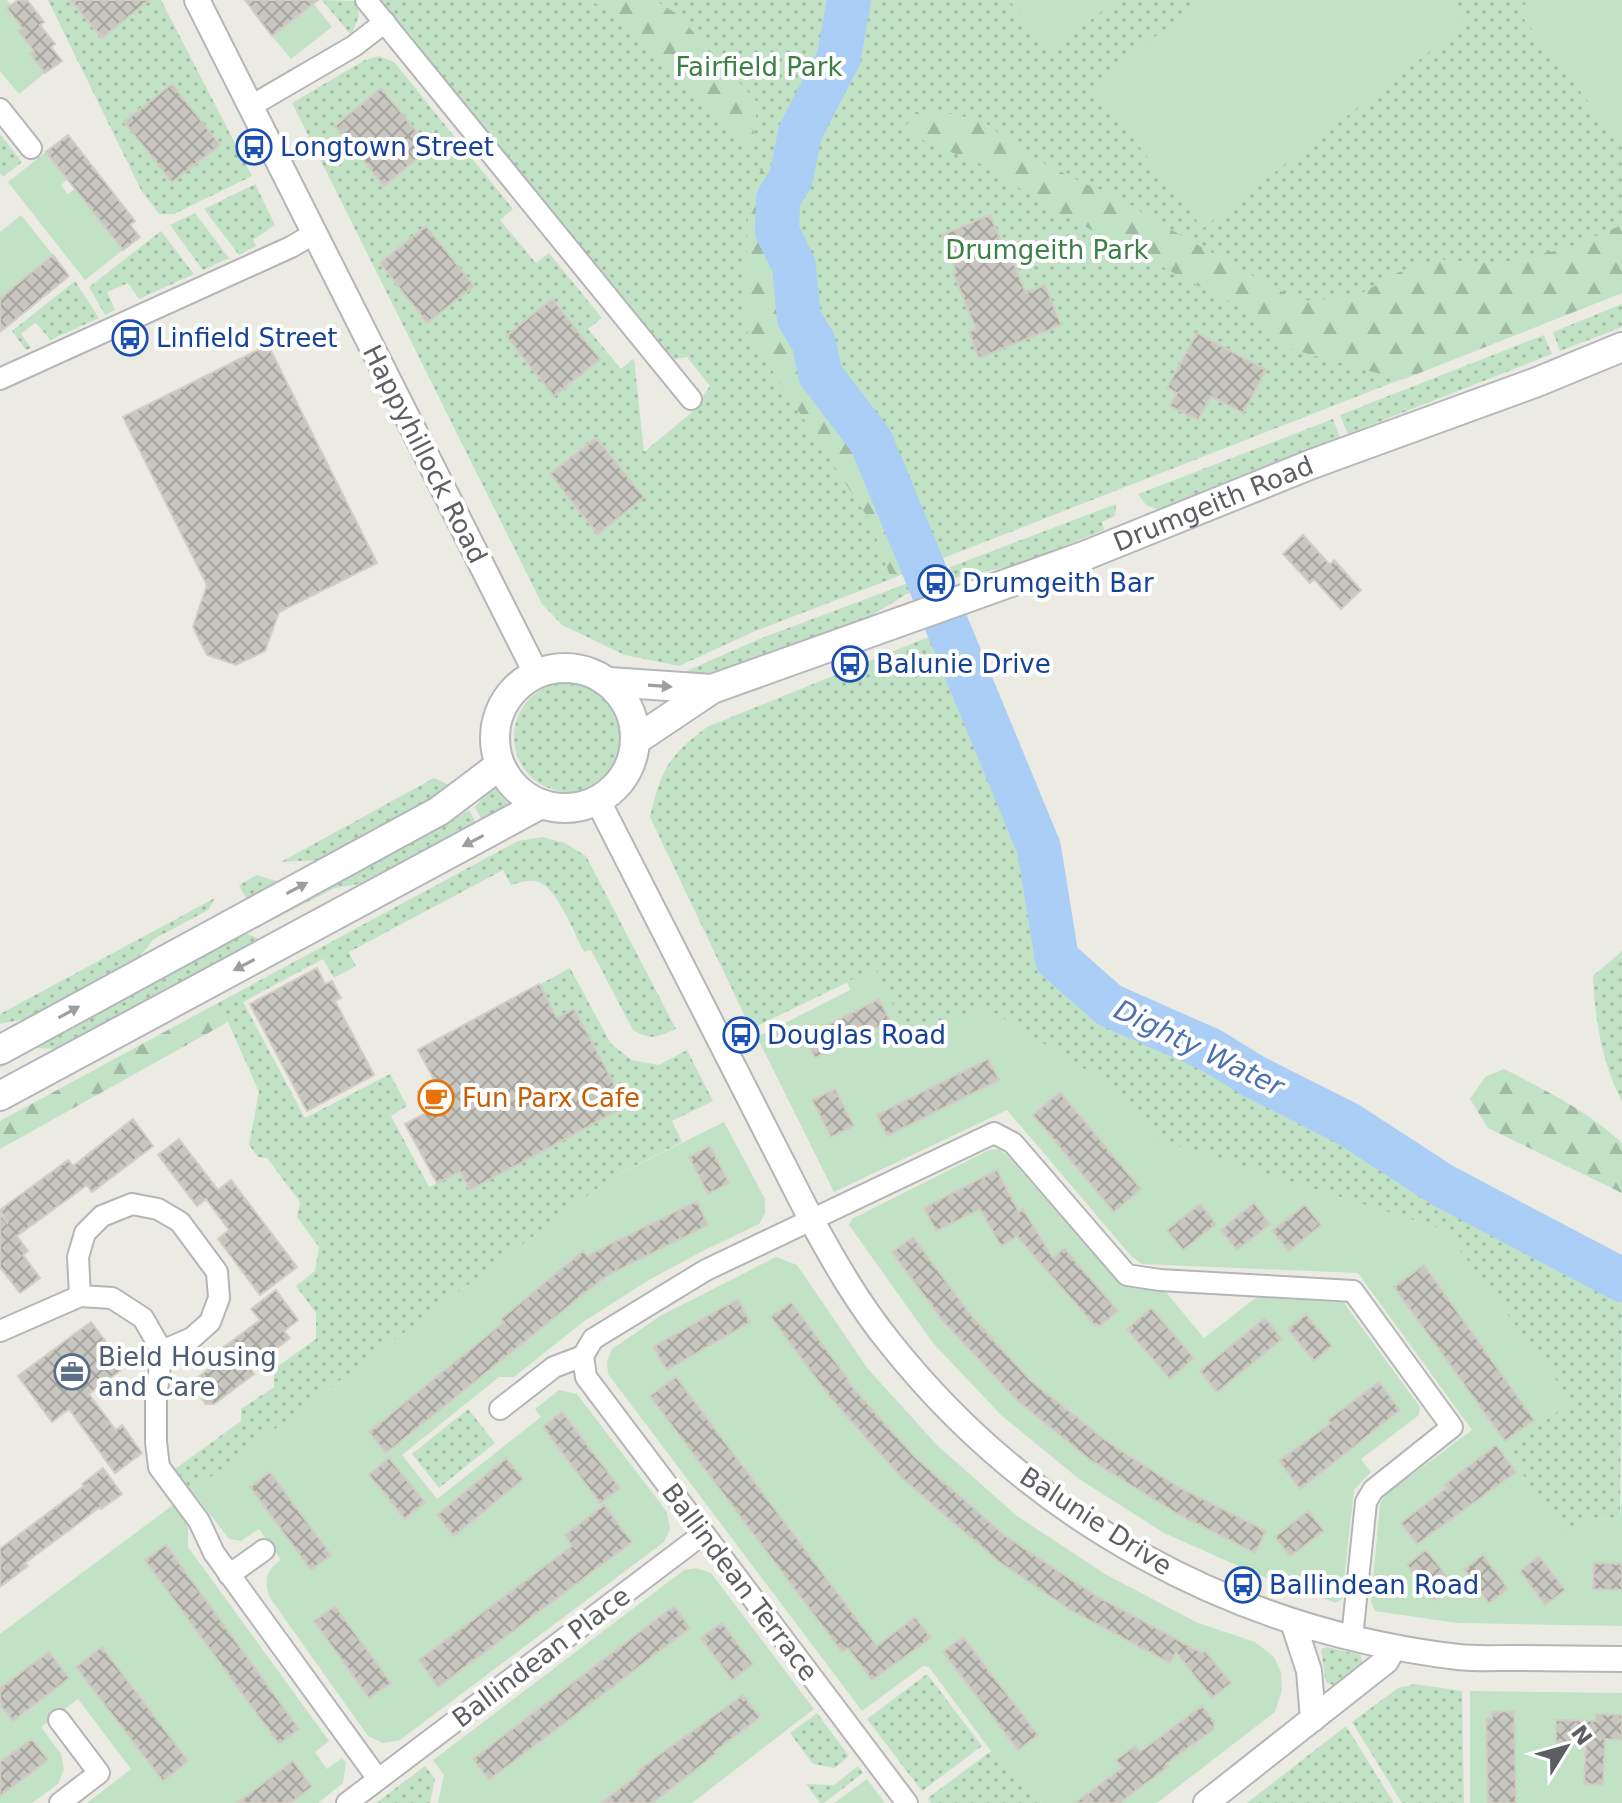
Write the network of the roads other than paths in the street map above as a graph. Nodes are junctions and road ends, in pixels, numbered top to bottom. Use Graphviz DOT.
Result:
graph roads {
  1 [pos="197,0"];
  2 [pos="366,0"];
  3 [pos="385,22"];
  4 [pos="251,106"];
  5 [pos="0,109"];
  6 [pos="31,148"];
  7 [pos="315,233"];
  8 [pos="1622,347"];
  9 [pos="0,379"];
  10 [pos="691,399"];
  11 [pos="536,673"];
  12 [pos="609,682"];
  13 [pos="712,689"];
  14 [pos="636,740"];
  15 [pos="500,765"];
  16 [pos="598,801"];
  17 [pos="541,804"];
  18 [pos="0,1050"];
  19 [pos="0,1096"];
  20 [pos="812,1221"];
  21 [pos="80,1296"];
  22 [pos="0,1331"];
  23 [pos="162,1351"];
  24 [pos="583,1356"];
  25 [pos="500,1409"];
  26 [pos="703,1534"];
  27 [pos="264,1550"];
  28 [pos="229,1575"];
  29 [pos="1293,1622"];
  30 [pos="1352,1638"];
  31 [pos="1394,1647"];
  32 [pos="1622,1659"];
  33 [pos="1313,1719"];
  34 [pos="59,1720"];
  35 [pos="378,1779"];
  36 [pos="60,1803"];
  37 [pos="347,1803"];
  38 [pos="907,1803"];
  39 [pos="1206,1803"];
  1 -- 4 [label="street, Happyhillock Road"];
  2 -- 3 [label="street"];
  3 -- 4 [label="street"];
  3 -- 10 [label="street"];
  4 -- 7 [label="street, Happyhillock Road"];
  5 -- 6 [label="street"];
  7 -- 9 [label="street"];
  7 -- 11 [label="street, Happyhillock Road"];
  8 -- 13 [label="main road, Drumgeith Road"];
  11 -- 12 [label="main road"];
  11 -- 15 [label="main road"];
  12 -- 13 [label="main road, Drumgeith Road, one-way"];
  12 -- 14 [label="main road"];
  13 -- 14 [label="main road, Drumgeith Road"];
  14 -- 16 [label="main road"];
  15 -- 17 [label="main road"];
  18 -- 15 [label="main road, one-way"];
  16 -- 17 [label="main road"];
  16 -- 20 [label="street, Balunie Drive"];
  17 -- 19 [label="main road, one-way"];
  20 -- 24 [label="street"];
  20 -- 29 [label="street, Balunie Drive"];
  20 -- 30 [label="street"];
  21 -- 22 [label="street"];
  21 -- 23 [label="street"];
  21 -- 23 [label="street"];
  23 -- 28 [label="street"];
  24 -- 25 [label="street"];
  24 -- 26 [label="street, Ballindean Terrace"];
  26 -- 35 [label="street, Ballindean Place"];
  26 -- 38 [label="street, Ballindean Terrace"];
  27 -- 28 [label="street"];
  28 -- 35 [label="street"];
  29 -- 30 [label="street, Balunie Drive"];
  29 -- 33 [label="street"];
  30 -- 31 [label="street, Balunie Drive"];
  31 -- 32 [label="street, Balunie Drive"];
  31 -- 33 [label="street"];
  33 -- 39 [label="street"];
  34 -- 36 [label="street"];
  35 -- 37 [label="street, Ballindean Place"];
}
